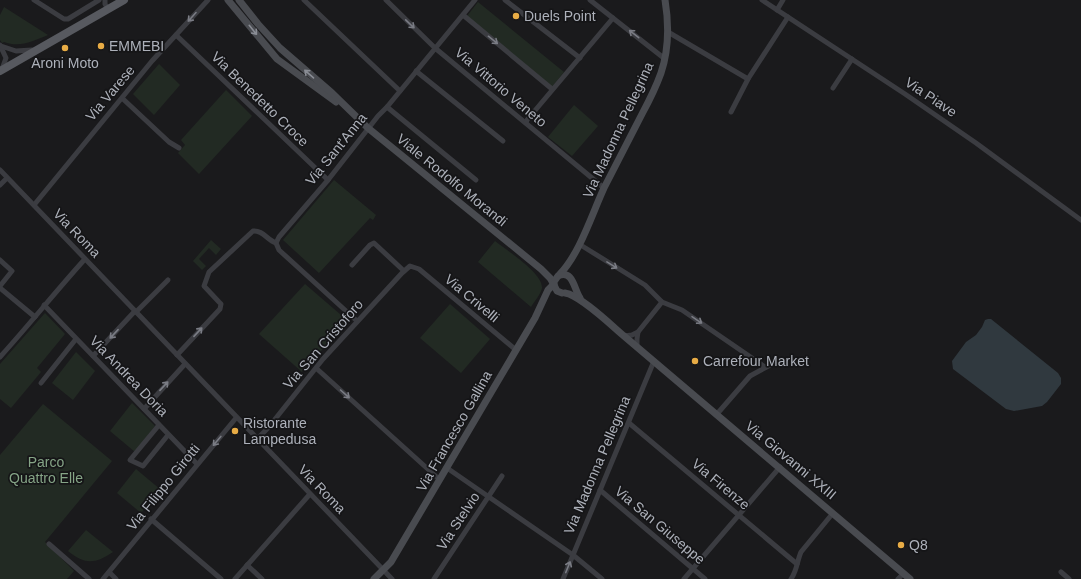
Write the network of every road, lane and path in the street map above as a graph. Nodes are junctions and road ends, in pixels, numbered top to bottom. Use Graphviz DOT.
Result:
graph roads {
  1 [pos="34,0"];
  2 [pos="99,0"];
  3 [pos="105,0"];
  4 [pos="124,0"];
  5 [pos="208,0"];
  6 [pos="228,0"];
  7 [pos="239,0"];
  8 [pos="304,0"];
  9 [pos="386,0"];
  10 [pos="475,0"];
  11 [pos="506,0"];
  12 [pos="590,0"];
  13 [pos="665,0"];
  14 [pos="762,0"];
  15 [pos="783,0"];
  16 [pos="108,9"];
  17 [pos="777,10"];
  18 [pos="462,15"];
  19 [pos="788,17"];
  20 [pos="613,18"];
  21 [pos="668,32"];
  22 [pos="176,35"];
  23 [pos="0,46"];
  24 [pos="435,48"];
  25 [pos="37,50"];
  26 [pos="580,58"];
  27 [pos="665,58"];
  28 [pos="852,59"];
  29 [pos="0,60"];
  30 [pos="5,67"];
  31 [pos="416,71"];
  32 [pos="748,78"];
  33 [pos="832,88"];
  34 [pos="552,89"];
  35 [pos="400,91"];
  36 [pos="122,98"];
  37 [pos="387,107"];
  38 [pos="348,110"];
  39 [pos="732,112"];
  40 [pos="526,123"];
  41 [pos="368,128"];
  42 [pos="503,141"];
  43 [pos="179,148"];
  44 [pos="0,170"];
  45 [pos="7,178"];
  46 [pos="328,180"];
  47 [pos="476,180"];
  48 [pos="0,185"];
  49 [pos="604,188"];
  50 [pos="34,205"];
  51 [pos="1081,220"];
  52 [pos="276,243"];
  53 [pos="579,244"];
  54 [pos="86,259"];
  55 [pos="0,260"];
  56 [pos="570,260"];
  57 [pos="352,265"];
  58 [pos="410,266"];
  59 [pos="541,269"];
  60 [pos="404,271"];
  61 [pos="559,275"];
  62 [pos="570,277"];
  63 [pos="168,280"];
  64 [pos="553,284"];
  65 [pos="573,285"];
  66 [pos="0,287"];
  67 [pos="564,293"];
  68 [pos="543,302"];
  69 [pos="582,302"];
  70 [pos="662,302"];
  71 [pos="44,305"];
  72 [pos="135,312"];
  73 [pos="35,317"];
  74 [pos="357,321"];
  75 [pos="638,332"];
  76 [pos="624,336"];
  77 [pos="76,339"];
  78 [pos="637,347"];
  79 [pos="516,350"];
  80 [pos="177,355"];
  81 [pos="93,356"];
  82 [pos="0,357"];
  83 [pos="654,361"];
  84 [pos="774,363"];
  85 [pos="185,364"];
  86 [pos="316,368"];
  87 [pos="765,368"];
  88 [pos="41,383"];
  89 [pos="144,409"];
  90 [pos="717,414"];
  91 [pos="236,418"];
  92 [pos="629,423"];
  93 [pos="159,424"];
  94 [pos="168,435"];
  95 [pos="257,439"];
  96 [pos="197,464"];
  97 [pos="780,467"];
  98 [pos="447,468"];
  99 [pos="502,476"];
  100 [pos="440,480"];
  101 [pos="600,490"];
  102 [pos="310,494"];
  103 [pos="489,496"];
  104 [pos="833,513"];
  105 [pos="738,515"];
  106 [pos="151,520"];
  107 [pos="49,544"];
  108 [pos="573,555"];
  109 [pos="797,564"];
  110 [pos="247,565"];
  111 [pos="693,568"];
  112 [pos="383,570"];
  113 [pos="109,572"];
  114 [pos="1061,572"];
  115 [pos="904,573"];
  116 [pos="89,579"];
  117 [pos="103,579"];
  118 [pos="116,579"];
  119 [pos="221,579"];
  120 [pos="235,579"];
  121 [pos="262,579"];
  122 [pos="374,579"];
  123 [pos="392,579"];
  124 [pos="434,579"];
  125 [pos="563,579"];
  126 [pos="602,579"];
  127 [pos="684,579"];
  128 [pos="705,579"];
  129 [pos="792,579"];
  130 [pos="898,579"];
  131 [pos="910,579"];
  132 [pos="1069,579"];
  1 -- 2 [label="street"];
  3 -- 16 [label="street"];
  4 -- 16 [label="main road"];
  5 -- 22 [label="street, Via Varese, one-way"];
  6 -- 38 [label="street, Viale Rodolfo Morandi, one-way"];
  38 -- 7 [label="street, Viale Rodolfo Morandi, one-way"];
  8 -- 35 [label="street"];
  9 -- 24 [label="street, Via Vittorio Veneto, one-way"];
  10 -- 18 [label="street, Via Sant'Anna"];
  11 -- 26 [label="street"];
  12 -- 20 [label="street"];
  13 -- 21 [label="street, Via Madonna Pellegrina"];
  14 -- 17 [label="street, Via Piave"];
  15 -- 17 [label="street"];
  16 -- 25 [label="main road"];
  17 -- 19 [label="street, Via Piave"];
  18 -- 24 [label="street, Via Sant'Anna"];
  18 -- 34 [label="street, one-way"];
  19 -- 28 [label="street, Via Piave"];
  19 -- 32 [label="street"];
  20 -- 26 [label="street"];
  27 -- 20 [label="street, one-way"];
  21 -- 27 [label="street, Via Madonna Pellegrina"];
  21 -- 32 [label="street"];
  22 -- 36 [label="street, Via Varese"];
  22 -- 46 [label="street, Via Benedetto Croce"];
  23 -- 25 [label="street"];
  23 -- 30 [label="street"];
  24 -- 31 [label="street, Via Sant'Anna"];
  24 -- 40 [label="street, Via Vittorio Veneto"];
  25 -- 30 [label="main road"];
  26 -- 34 [label="street"];
  27 -- 49 [label="street, Via Madonna Pellegrina"];
  28 -- 33 [label="street"];
  28 -- 51 [label="street, Via Piave"];
  29 -- 30 [label="street"];
  31 -- 35 [label="street, Via Sant'Anna"];
  31 -- 42 [label="street"];
  32 -- 39 [label="street"];
  34 -- 40 [label="street"];
  35 -- 37 [label="street, Via Sant'Anna"];
  36 -- 43 [label="street"];
  36 -- 50 [label="street, Via Varese"];
  37 -- 41 [label="street, Via Sant'Anna"];
  37 -- 47 [label="street"];
  38 -- 41 [label="street, Viale Rodolfo Morandi"];
  40 -- 49 [label="street, Via Vittorio Veneto"];
  41 -- 46 [label="street, Via Sant'Anna"];
  41 -- 59 [label="street, Viale Rodolfo Morandi"];
  44 -- 45 [label="street, Via Roma"];
  45 -- 48 [label="street"];
  45 -- 50 [label="street, Via Roma"];
  46 -- 52 [label="street, Via Sant'Anna"];
  49 -- 53 [label="street, Via Madonna Pellegrina"];
  50 -- 54 [label="street, Via Roma"];
  52 -- 74 [label="street"];
  80 -- 52 [label="street, one-way"];
  53 -- 56 [label="street, Via Madonna Pellegrina"];
  53 -- 70 [label="street, one-way"];
  54 -- 71 [label="street"];
  54 -- 72 [label="street, Via Roma"];
  55 -- 66 [label="street"];
  56 -- 61 [label="street, Via Madonna Pellegrina"];
  56 -- 62 [label="street, Via Madonna Pellegrina"];
  57 -- 60 [label="street"];
  58 -- 60 [label="street, Via San Cristoforo"];
  58 -- 79 [label="street, Via Crivelli"];
  59 -- 61 [label="street, Viale Rodolfo Morandi"];
  59 -- 64 [label="street, Viale Rodolfo Morandi"];
  60 -- 74 [label="street, Via San Cristoforo"];
  61 -- 62 [label="street"];
  61 -- 64 [label="street"];
  62 -- 65 [label="street"];
  63 -- 72 [label="street"];
  64 -- 67 [label="street"];
  64 -- 68 [label="street, Via Francesco Gallina"];
  65 -- 67 [label="street"];
  65 -- 69 [label="street"];
  66 -- 73 [label="street"];
  67 -- 68 [label="street"];
  67 -- 69 [label="street"];
  68 -- 79 [label="street, Via Francesco Gallina"];
  69 -- 76 [label="street"];
  70 -- 75 [label="street"];
  70 -- 87 [label="street, one-way"];
  71 -- 73 [label="street"];
  71 -- 77 [label="street, Via Andrea Doria"];
  72 -- 80 [label="street, Via Roma"];
  72 -- 81 [label="street, one-way"];
  73 -- 82 [label="street"];
  74 -- 86 [label="street, Via San Cristoforo"];
  75 -- 76 [label="street"];
  75 -- 78 [label="street"];
  76 -- 78 [label="street"];
  77 -- 81 [label="street, Via Andrea Doria"];
  77 -- 88 [label="street"];
  78 -- 83 [label="street"];
  79 -- 98 [label="street, Via Francesco Gallina"];
  80 -- 85 [label="street, Via Roma"];
  81 -- 89 [label="street, Via Andrea Doria"];
  83 -- 90 [label="street, Via Giovanni XXIII"];
  83 -- 92 [label="street, Via Madonna Pellegrina"];
  84 -- 87 [label="street"];
  89 -- 85 [label="street, one-way"];
  85 -- 91 [label="street, Via Roma"];
  86 -- 95 [label="street, Via San Cristoforo"];
  86 -- 100 [label="street, one-way"];
  87 -- 90 [label="street"];
  89 -- 93 [label="street, Via Andrea Doria"];
  90 -- 97 [label="street, Via Giovanni XXIII"];
  91 -- 95 [label="street, Via Roma"];
  91 -- 96 [label="street, Via Filippo Girotti, one-way"];
  92 -- 101 [label="street, Via Madonna Pellegrina"];
  92 -- 105 [label="street, Via Firenze"];
  93 -- 94 [label="street, Via Andrea Doria"];
  93 -- 94 [label="street"];
  94 -- 96 [label="street, Via Andrea Doria"];
  95 -- 102 [label="street, Via Roma"];
  96 -- 106 [label="street, Via Filippo Girotti"];
  97 -- 104 [label="street, Via Giovanni XXIII"];
  97 -- 105 [label="street"];
  98 -- 100 [label="street, Via Francesco Gallina"];
  98 -- 103 [label="street"];
  99 -- 103 [label="street, Via Stelvio"];
  100 -- 112 [label="street, Via Francesco Gallina"];
  101 -- 108 [label="street, Via Madonna Pellegrina"];
  101 -- 111 [label="street, Via San Giuseppe"];
  102 -- 110 [label="street"];
  102 -- 112 [label="street, Via Roma"];
  103 -- 108 [label="street"];
  103 -- 124 [label="street, Via Stelvio"];
  104 -- 109 [label="street"];
  104 -- 115 [label="street, Via Giovanni XXIII"];
  105 -- 109 [label="street, Via Firenze"];
  105 -- 111 [label="street"];
  106 -- 113 [label="street, Via Filippo Girotti"];
  106 -- 119 [label="street"];
  107 -- 116 [label="street"];
  125 -- 108 [label="street, Via Madonna Pellegrina, one-way"];
  108 -- 126 [label="street"];
  109 -- 129 [label="street"];
  110 -- 120 [label="street"];
  110 -- 121 [label="street"];
  111 -- 127 [label="street"];
  111 -- 128 [label="street, Via San Giuseppe"];
  112 -- 122 [label="street, Via Francesco Gallina"];
  112 -- 123 [label="street, Via Roma"];
  113 -- 117 [label="street, Via Filippo Girotti"];
  113 -- 118 [label="street"];
  114 -- 132 [label="street"];
  115 -- 130 [label="street"];
  115 -- 131 [label="street, Via Giovanni XXIII"];
}
